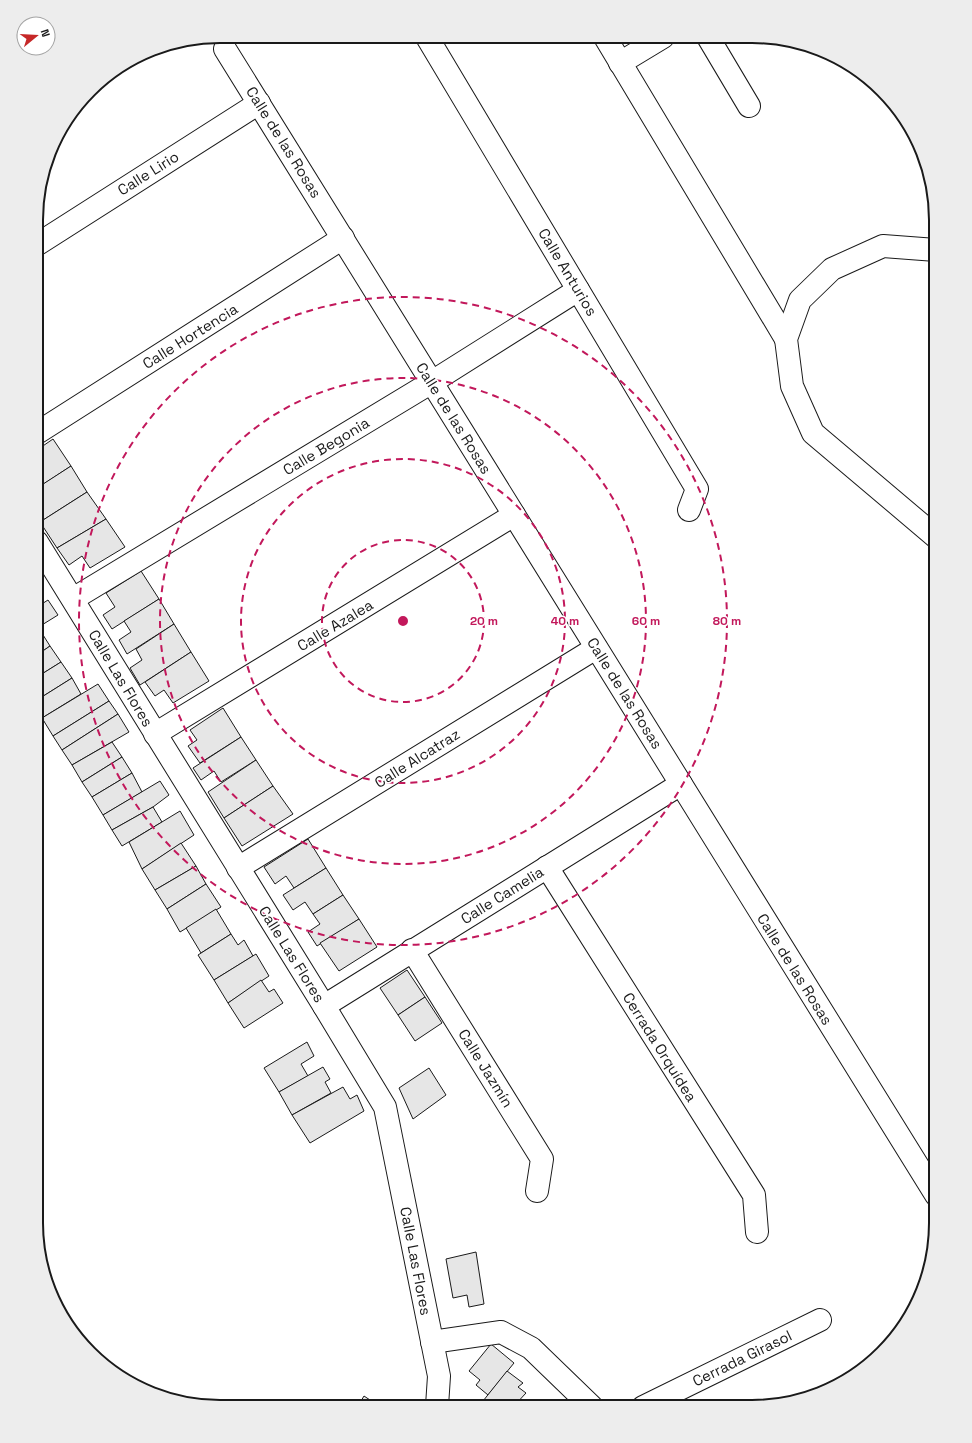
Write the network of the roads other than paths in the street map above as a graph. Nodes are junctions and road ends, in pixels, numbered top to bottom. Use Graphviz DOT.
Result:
graph roads {
  1 [pos="431,43"];
  2 [pos="608,43"];
  3 [pos="653,43"];
  4 [pos="712,43"];
  5 [pos="226,49"];
  6 [pos="620,63"];
  7 [pos="259,103"];
  8 [pos="749,106"];
  9 [pos="343,238"];
  10 [pos="43,241"];
  11 [pos="929,249"];
  12 [pos="578,290"];
  13 [pos="786,339"];
  14 [pos="432,382"];
  15 [pos="43,429"];
  16 [pos="689,510"];
  17 [pos="514,515"];
  18 [pos="929,532"];
  19 [pos="43,552"];
  20 [pos="73,599"];
  21 [pos="596,648"];
  22 [pos="155,734"];
  23 [pos="681,784"];
  24 [pos="547,867"];
  25 [pos="238,868"];
  26 [pos="412,950"];
  27 [pos="324,1006"];
  28 [pos="929,1184"];
  29 [pos="537,1191"];
  30 [pos="757,1232"];
  31 [pos="820,1320"];
  32 [pos="432,1342"];
  33 [pos="437,1400"];
  34 [pos="586,1400"];
  35 [pos="657,1400"];
  1 -- 12 [label="street, Calle Anturios"];
  2 -- 6 [label="street"];
  3 -- 6 [label="street"];
  4 -- 8 [label="street"];
  5 -- 7 [label="street, Calle de las Rosas"];
  6 -- 13 [label="street"];
  7 -- 9 [label="street, Calle de las Rosas"];
  7 -- 10 [label="street, Calle Lirio"];
  9 -- 14 [label="street, Calle de las Rosas"];
  9 -- 15 [label="street, Calle Hortencia"];
  11 -- 13 [label="street"];
  12 -- 14 [label="street, Calle Begonia"];
  12 -- 16 [label="street, Calle Anturios"];
  13 -- 18 [label="street"];
  14 -- 17 [label="street, Calle de las Rosas"];
  14 -- 20 [label="street, Calle Begonia"];
  17 -- 21 [label="street, Calle de las Rosas"];
  17 -- 22 [label="street, Calle Azalea"];
  19 -- 20 [label="street, Calle Las Flores"];
  20 -- 22 [label="street, Calle Las Flores"];
  21 -- 23 [label="street, Calle de las Rosas"];
  21 -- 25 [label="street, Calle Alcatraz"];
  22 -- 25 [label="street, Calle Las Flores"];
  23 -- 24 [label="street, Calle Camelia"];
  23 -- 28 [label="street, Calle de las Rosas"];
  24 -- 26 [label="street, Calle Camelia"];
  24 -- 30 [label="street, Cerrada Orquídea"];
  25 -- 27 [label="street, Calle Las Flores"];
  26 -- 27 [label="street, Calle Camelia"];
  26 -- 29 [label="street, Calle Jazmín"];
  27 -- 32 [label="street, Calle Las Flores"];
  31 -- 35 [label="street, Cerrada Girasol"];
  32 -- 33 [label="street, Calle Las Flores"];
  32 -- 34 [label="street"];
}
